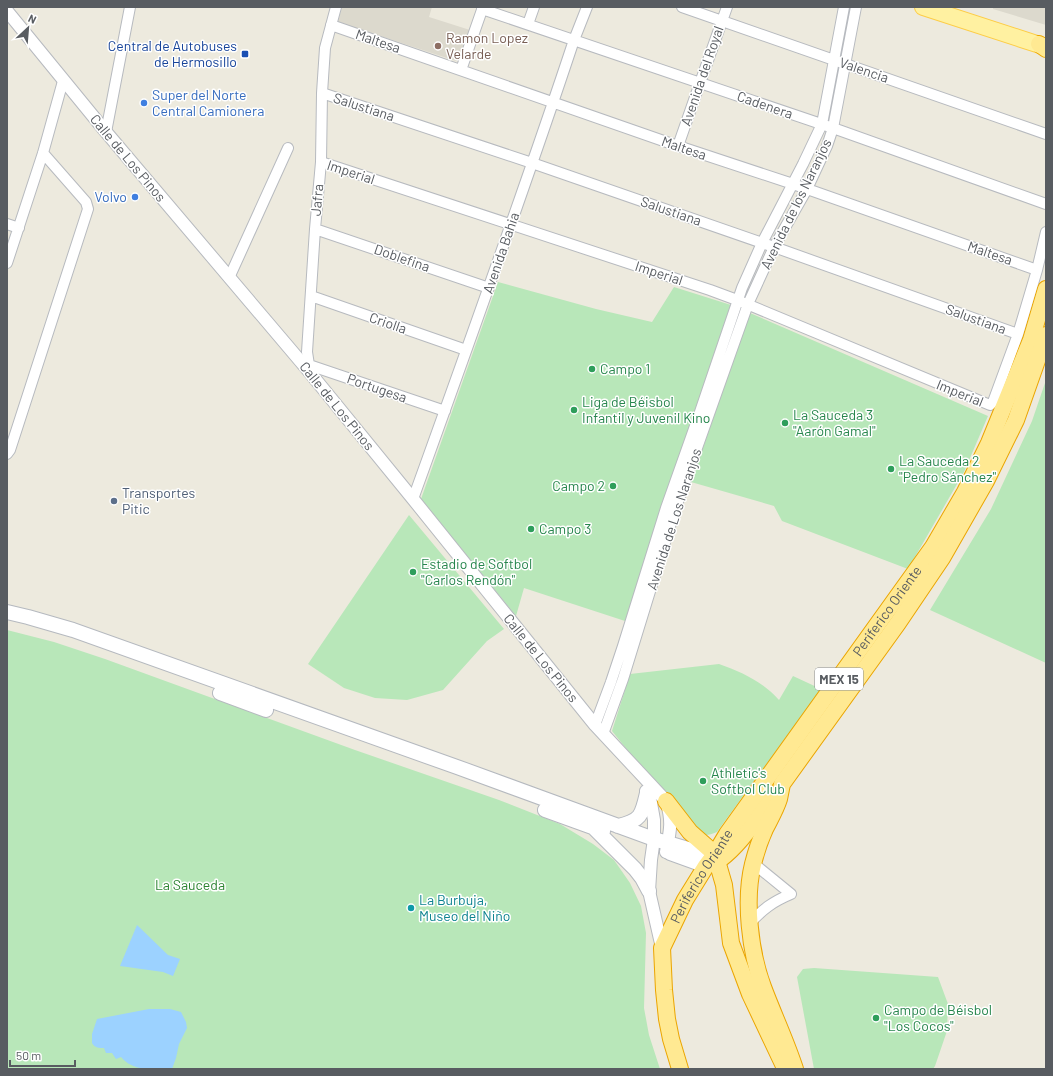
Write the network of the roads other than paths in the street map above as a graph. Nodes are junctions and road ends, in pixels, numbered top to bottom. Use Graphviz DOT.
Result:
graph roads {
  1 [pos="130,7"];
  2 [pos="336,7"];
  3 [pos="534,7"];
  4 [pos="587,7"];
  5 [pos="682,7"];
  6 [pos="727,7"];
  7 [pos="844,7"];
  8 [pos="856,7"];
  9 [pos="923,7"];
  10 [pos="956,7"];
  11 [pos="483,8"];
  12 [pos="7,11"];
  13 [pos="722,21"];
  14 [pos="528,24"];
  15 [pos="331,25"];
  16 [pos="574,40"];
  17 [pos="1044,44"];
  18 [pos="834,60"];
  19 [pos="845,63"];
  20 [pos="461,70"];
  21 [pos="63,81"];
  22 [pos="700,83"];
  23 [pos="322,93"];
  24 [pos="554,102"];
  25 [pos="822,124"];
  26 [pos="833,128"];
  27 [pos="106,132"];
  28 [pos="1046,134"];
  29 [pos="678,146"];
  30 [pos="288,148"];
  31 [pos="43,153"];
  32 [pos="321,162"];
  33 [pos="532,163"];
  34 [pos="793,184"];
  35 [pos="807,189"];
  36 [pos="1046,204"];
  37 [pos="7,224"];
  38 [pos="511,225"];
  39 [pos="19,228"];
  40 [pos="315,229"];
  41 [pos="1046,232"];
  42 [pos="762,243"];
  43 [pos="774,247"];
  44 [pos="7,263"];
  45 [pos="1037,270"];
  46 [pos="229,278"];
  47 [pos="489,288"];
  48 [pos="1046,289"];
  49 [pos="311,296"];
  50 [pos="737,300"];
  51 [pos="748,304"];
  52 [pos="1018,334"];
  53 [pos="1046,335"];
  54 [pos="466,350"];
  55 [pos="308,367"];
  56 [pos="445,411"];
  57 [pos="7,454"];
  58 [pos="681,479"];
  59 [pos="413,499"];
  60 [pos="7,612"];
  61 [pos="7,622"];
  62 [pos="599,729"];
  63 [pos="639,773"];
  64 [pos="782,784"];
  65 [pos="647,793"];
  66 [pos="666,802"];
  67 [pos="618,826"];
  68 [pos="592,827"];
  69 [pos="653,843"];
  70 [pos="667,848"];
  71 [pos="713,860"];
  72 [pos="753,863"];
  73 [pos="649,891"];
  74 [pos="749,924"];
  75 [pos="662,948"];
  76 [pos="680,1069"];
  77 [pos="785,1069"];
  78 [pos="795,1069"];
  1 -- 27 [label="street"];
  2 -- 15 [label="street, Jafra"];
  3 -- 14 [label="street"];
  4 -- 16 [label="street, Avenida Bahia"];
  5 -- 13 [label="street, Valencia"];
  6 -- 13 [label="street, Avenida del Royal"];
  7 -- 18 [label="street, Avenida de los Naranjos"];
  8 -- 19 [label="street, Avenida de los Naranjos"];
  9 -- 17 [label="main road"];
  10 -- 17 [label="main road"];
  11 -- 14 [label="street, Cadenera"];
  11 -- 20 [label="street"];
  12 -- 21 [label="street, Calle de Los Pinos"];
  13 -- 18 [label="street, Valencia"];
  13 -- 22 [label="street, Avenida del Royal"];
  14 -- 16 [label="street, Cadenera"];
  15 -- 20 [label="street, Maltesa"];
  15 -- 23 [label="street, Jafra"];
  16 -- 22 [label="street, Cadenera"];
  16 -- 24 [label="street, Avenida Bahia"];
  18 -- 19 [label="street, Valencia"];
  18 -- 25 [label="street, Avenida de los Naranjos"];
  19 -- 26 [label="street, Avenida de los Naranjos"];
  19 -- 28 [label="street, Valencia"];
  20 -- 24 [label="street, Maltesa"];
  21 -- 27 [label="street, Calle de Los Pinos"];
  21 -- 31 [label="street"];
  22 -- 25 [label="street, Cadenera"];
  22 -- 29 [label="street, Avenida del Royal"];
  23 -- 32 [label="street, Jafra"];
  23 -- 33 [label="street, Salustiana"];
  24 -- 29 [label="street, Maltesa"];
  24 -- 33 [label="street, Avenida Bahia"];
  25 -- 26 [label="street, Cadenera"];
  25 -- 34 [label="street, Avenida de los Naranjos"];
  26 -- 35 [label="street, Avenida de los Naranjos"];
  26 -- 36 [label="street, Cadenera"];
  27 -- 46 [label="street, Calle de Los Pinos"];
  29 -- 34 [label="street, Maltesa"];
  30 -- 46 [label="street"];
  31 -- 39 [label="street"];
  31 -- 57 [label="street"];
  32 -- 38 [label="street, Imperial"];
  32 -- 40 [label="street, Jafra"];
  33 -- 38 [label="street, Avenida Bahia"];
  33 -- 42 [label="street, Salustiana"];
  34 -- 35 [label="street, Maltesa"];
  34 -- 42 [label="street, Avenida de los Naranjos"];
  35 -- 43 [label="street, Avenida de los Naranjos"];
  35 -- 45 [label="street, Maltesa"];
  37 -- 39 [label="street"];
  38 -- 47 [label="street, Avenida Bahia"];
  38 -- 50 [label="street, Imperial"];
  39 -- 44 [label="street"];
  40 -- 47 [label="street, Doblefina"];
  40 -- 49 [label="street, Jafra"];
  41 -- 45 [label="street"];
  42 -- 43 [label="street, Salustiana"];
  42 -- 50 [label="street, Avenida de los Naranjos"];
  43 -- 51 [label="street, Avenida de los Naranjos"];
  43 -- 52 [label="street, Salustiana"];
  45 -- 52 [label="street"];
  46 -- 55 [label="street, Calle de Los Pinos"];
  47 -- 54 [label="street, Avenida Bahia"];
  48 -- 71 [label="highway, Periferico Oriente / MEX 15"];
  49 -- 54 [label="street, Criolla"];
  49 -- 55 [label="street, Jafra"];
  50 -- 51 [label="street, Imperial"];
  50 -- 58 [label="street, Avenida de Los Naranjos"];
  51 -- 52 [label="street, Imperial"];
  51 -- 58 [label="street, Avenida de Los Naranjos"];
  53 -- 64 [label="highway, Periferico Oriente / MEX 15"];
  54 -- 56 [label="street, Avenida Bahia"];
  55 -- 56 [label="street, Portugesa"];
  55 -- 59 [label="street, Calle de Los Pinos"];
  56 -- 59 [label="street, Avenida Bahia"];
  58 -- 62 [label="street, Avenida de Los Naranjos"];
  59 -- 62 [label="street, Calle de Los Pinos"];
  60 -- 67 [label="main road"];
  61 -- 68 [label="main road"];
  62 -- 63 [label="street, Calle de Los Pinos"];
  63 -- 65 [label="street"];
  63 -- 66 [label="street, Calle de Los Pinos"];
  64 -- 71 [label="highway"];
  64 -- 72 [label="highway, Periferico Oriente / MEX 15"];
  65 -- 67 [label="main road"];
  65 -- 69 [label="street"];
  66 -- 70 [label="street"];
  66 -- 71 [label="highway"];
  67 -- 69 [label="main road"];
  68 -- 69 [label="main road"];
  68 -- 73 [label="main road"];
  69 -- 70 [label="main road"];
  69 -- 73 [label="street"];
  70 -- 71 [label="main road"];
  71 -- 75 [label="highway, Periferico Oriente / MEX 15"];
  71 -- 77 [label="highway"];
  72 -- 74 [label="highway, Periferico Oriente / MEX 15"];
  72 -- 74 [label="street"];
  73 -- 75 [label="street"];
  74 -- 78 [label="highway, Periferico Oriente / MEX 15"];
  75 -- 76 [label="highway, Periferico Oriente / MEX 15"];
}
